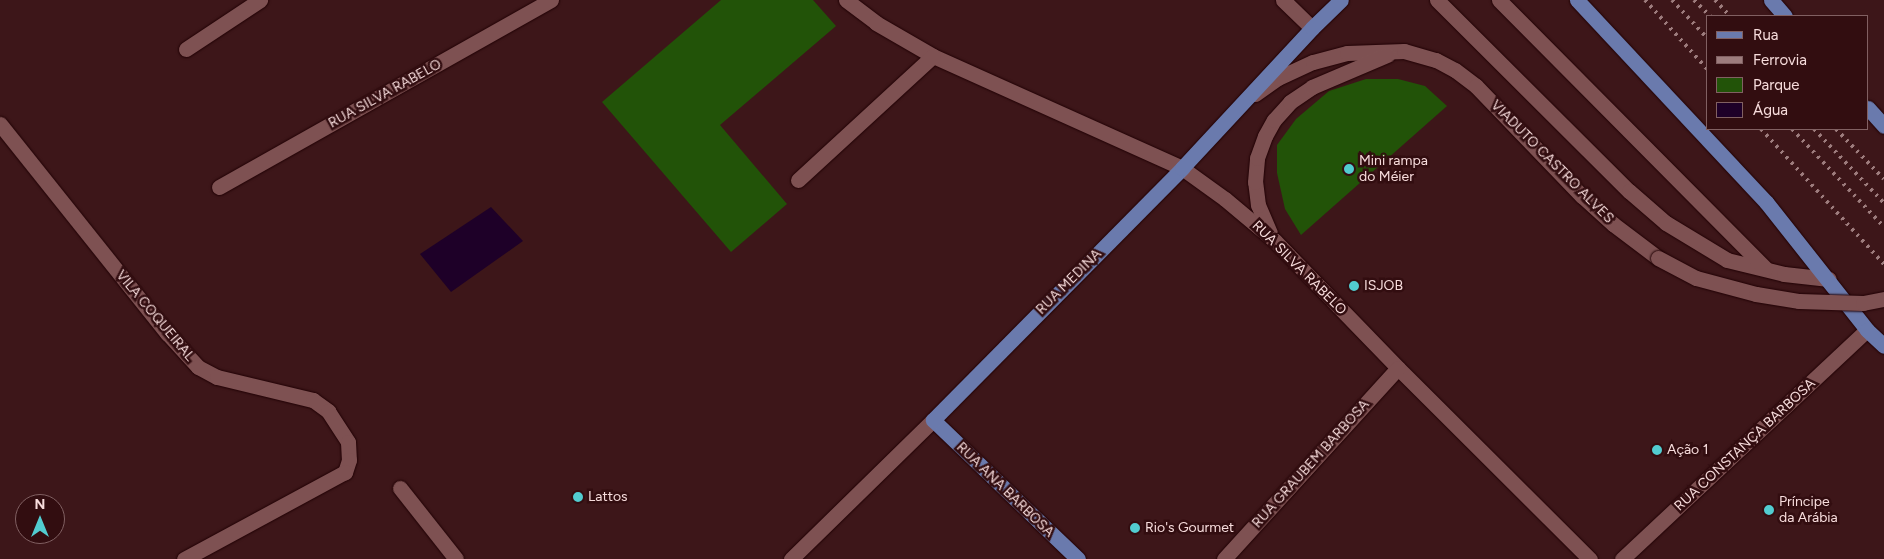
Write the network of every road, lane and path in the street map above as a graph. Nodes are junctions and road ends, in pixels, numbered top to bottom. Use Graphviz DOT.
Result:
graph roads {
  1 [pos="260,0"];
  2 [pos="551,0"];
  3 [pos="846,0"];
  4 [pos="1283,0"];
  5 [pos="1341,0"];
  6 [pos="1437,0"];
  7 [pos="1499,0"];
  8 [pos="1577,0"];
  9 [pos="1771,0"];
  10 [pos="1784,15"];
  11 [pos="1312,28"];
  12 [pos="186,49"];
  13 [pos="1394,52"];
  14 [pos="933,56"];
  15 [pos="1243,101"];
  16 [pos="1869,109"];
  17 [pos="0,124"];
  18 [pos="1884,126"];
  19 [pos="1182,168"];
  20 [pos="798,180"];
  21 [pos="218,187"];
  22 [pos="1275,241"];
  23 [pos="1765,268"];
  24 [pos="1828,279"];
  25 [pos="1884,299"];
  26 [pos="1867,330"];
  27 [pos="1884,346"];
  28 [pos="1398,368"];
  29 [pos="933,420"];
  30 [pos="400,488"];
  31 [pos="184,559"];
  32 [pos="456,559"];
  33 [pos="791,559"];
  34 [pos="1078,559"];
  35 [pos="1224,559"];
  36 [pos="1590,559"];
  37 [pos="1622,559"];
  1 -- 12 [label="street"];
  2 -- 21 [label="street, RUA SILVA RABELO"];
  3 -- 14 [label="street, RUA SILVA RABELO"];
  4 -- 11 [label="street"];
  5 -- 11 [label="main road, RUA MEDINA"];
  6 -- 23 [label="street"];
  7 -- 23 [label="street"];
  8 -- 24 [label="main road"];
  9 -- 10 [label="main road"];
  11 -- 15 [label="main road, RUA MEDINA"];
  13 -- 15 [label="street, VIADUTO CASTRO ALVES"];
  13 -- 22 [label="street"];
  13 -- 25 [label="street, VIADUTO CASTRO ALVES, bridge"];
  14 -- 19 [label="street, RUA SILVA RABELO"];
  14 -- 20 [label="street"];
  15 -- 19 [label="main road, RUA MEDINA"];
  16 -- 18 [label="main road"];
  17 -- 31 [label="street, VILA COQUEIRAL"];
  19 -- 22 [label="street, RUA SILVA RABELO"];
  19 -- 29 [label="main road, RUA MEDINA"];
  22 -- 28 [label="street, RUA SILVA RABELO"];
  23 -- 24 [label="street"];
  24 -- 26 [label="main road"];
  26 -- 27 [label="main road"];
  26 -- 37 [label="street, RUA CONSTANÇA BARBOSA"];
  28 -- 35 [label="street, RUA GRAUBEM BARBOSA"];
  28 -- 36 [label="street, RUA SILVA RABELO"];
  29 -- 33 [label="street, RUA MEDINA"];
  29 -- 34 [label="main road, RUA ANA BARBOSA"];
  30 -- 32 [label="street"];
}
